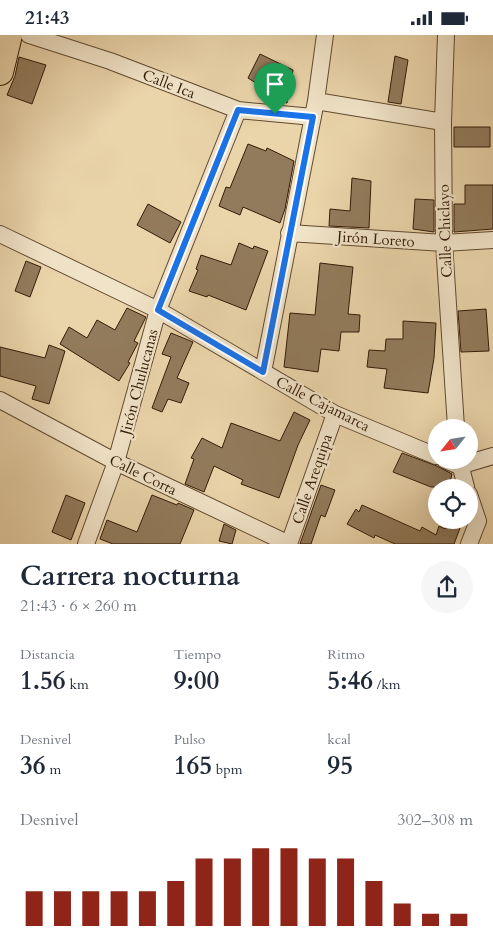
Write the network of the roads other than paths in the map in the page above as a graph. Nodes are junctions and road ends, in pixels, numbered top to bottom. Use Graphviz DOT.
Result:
graph roads {
  1 [pos="9,35"];
  2 [pos="29,35"];
  3 [pos="325,35"];
  4 [pos="446,35"];
  5 [pos="0,72"];
  6 [pos="316,101"];
  7 [pos="238,110"];
  8 [pos="313,117"];
  9 [pos="443,122"];
  10 [pos="289,233"];
  11 [pos="0,235"];
  12 [pos="493,240"];
  13 [pos="444,243"];
  14 [pos="158,310"];
  15 [pos="263,372"];
  16 [pos="0,400"];
  17 [pos="335,413"];
  18 [pos="455,419"];
  19 [pos="428,453"];
  20 [pos="493,456"];
  21 [pos="478,458"];
  22 [pos="116,463"];
  23 [pos="475,529"];
  24 [pos="86,544"];
  25 [pos="289,544"];
  26 [pos="469,544"];
  1 -- 5 [label="main road"];
  2 -- 7 [label="street, Calle Ica"];
  3 -- 6 [label="street"];
  4 -- 9 [label="street, Calle Chiclayo"];
  6 -- 8 [label="street"];
  6 -- 9 [label="street"];
  7 -- 8 [label="street, Calle Ica"];
  7 -- 14 [label="street, Jirón Chulucanas"];
  8 -- 10 [label="street"];
  9 -- 13 [label="street, Calle Chiclayo"];
  10 -- 13 [label="street, Jirón Loreto"];
  10 -- 15 [label="street"];
  11 -- 14 [label="street, Calle Cajamarca"];
  12 -- 13 [label="street, Jirón Loreto"];
  13 -- 18 [label="street, Calle Chiclayo"];
  14 -- 15 [label="street, Calle Cajamarca"];
  14 -- 22 [label="street, Jirón Chulucanas"];
  15 -- 17 [label="street, Calle Cajamarca"];
  16 -- 22 [label="street, Calle Corta"];
  17 -- 19 [label="street, Calle Cajamarca"];
  17 -- 25 [label="street, Calle Arequipa"];
  20 -- 21 [label="street"];
  22 -- 24 [label="street, Jirón Chulucanas"];
  22 -- 25 [label="street, Calle Corta"];
  23 -- 26 [label="street"];
}
